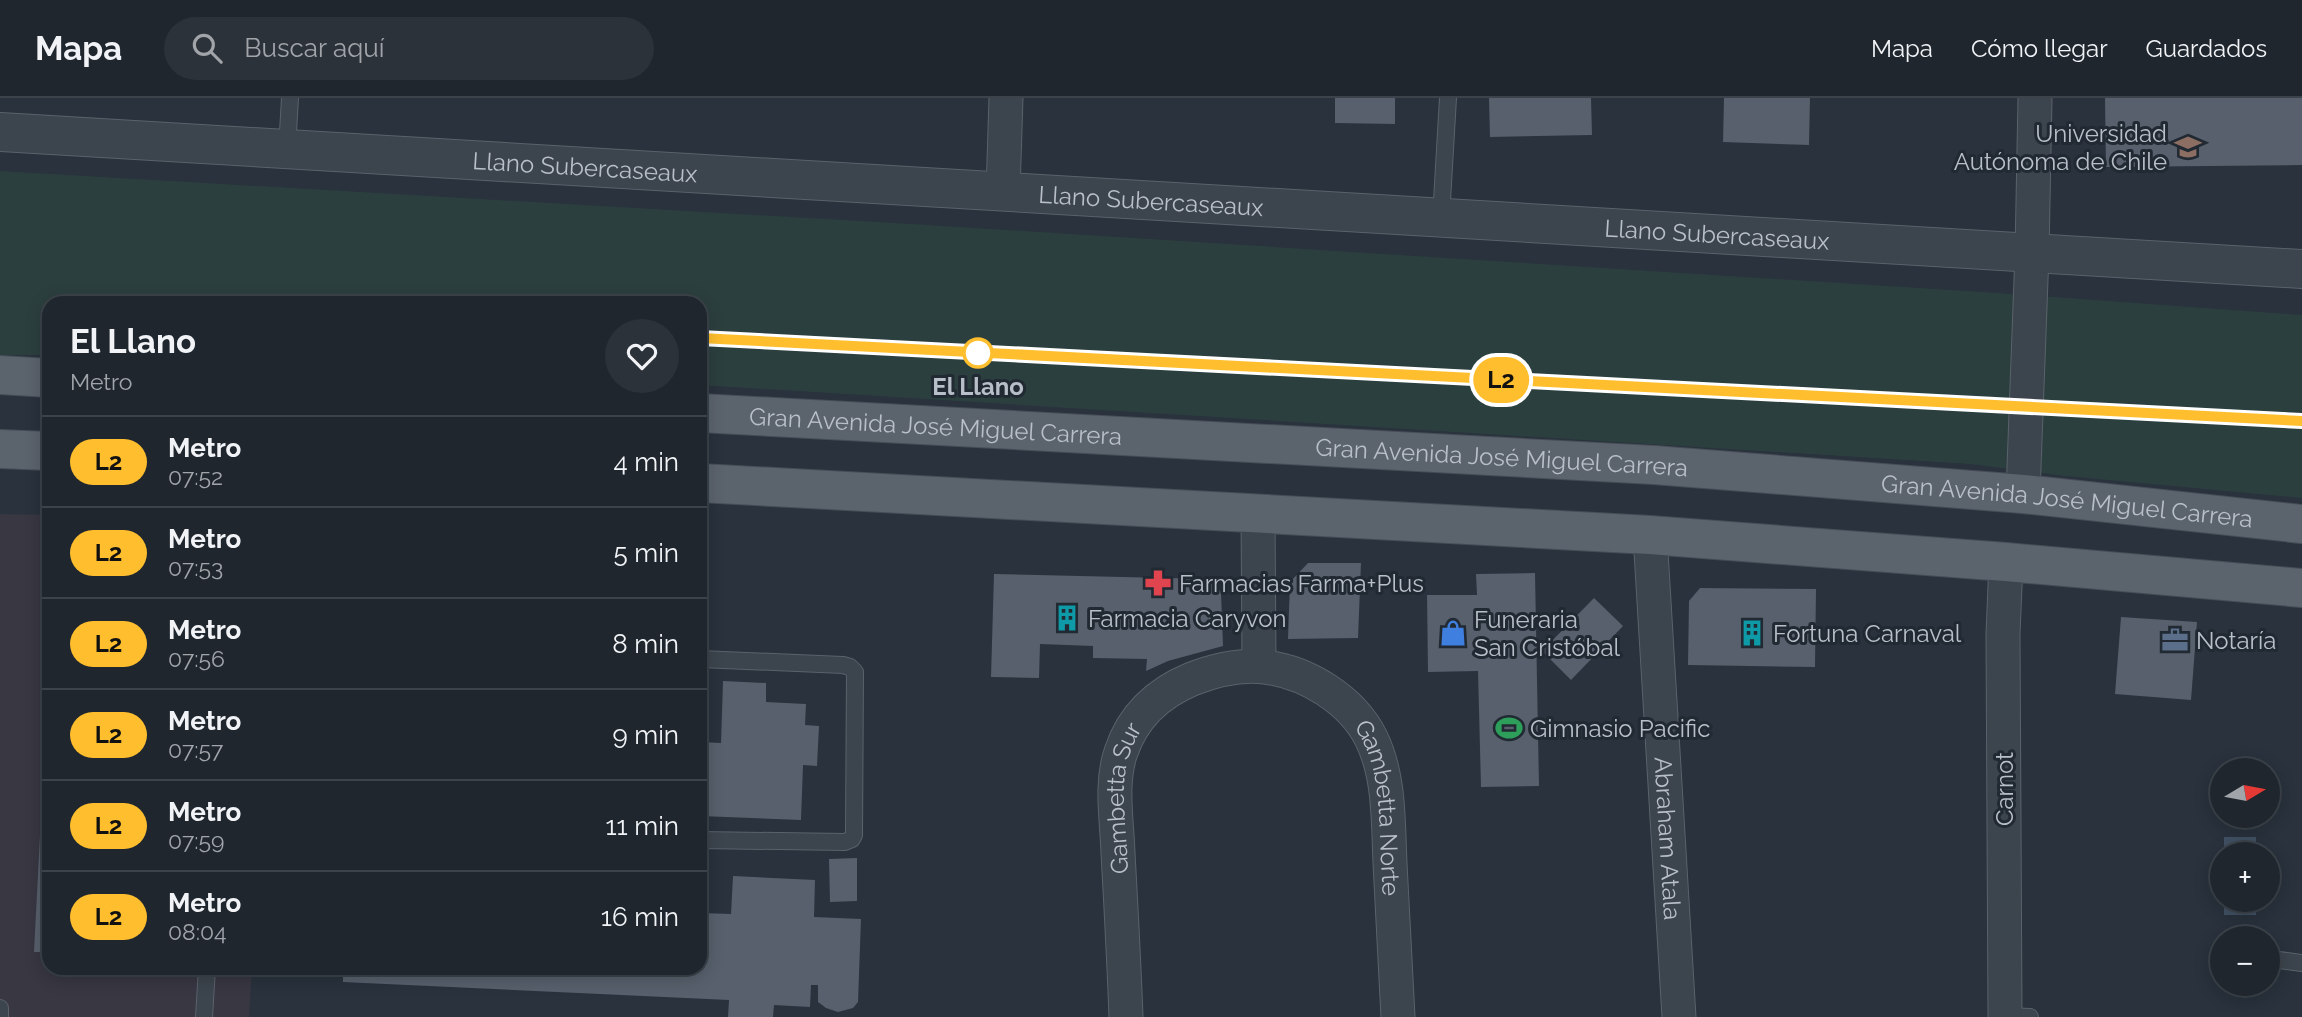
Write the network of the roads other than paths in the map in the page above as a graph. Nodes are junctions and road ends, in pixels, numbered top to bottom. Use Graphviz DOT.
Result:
graph roads {
  1 [pos="290,98"];
  2 [pos="1006,98"];
  3 [pos="1448,98"];
  4 [pos="2035,98"];
  5 [pos="0,132"];
  6 [pos="287,149"];
  7 [pos="1003,192"];
  8 [pos="1441,218"];
  9 [pos="2032,253"];
  10 [pos="2302,269"];
  11 [pos="0,375"];
  12 [pos="42,378"];
  13 [pos="707,413"];
  14 [pos="0,449"];
  15 [pos="42,451"];
  16 [pos="707,483"];
  17 [pos="2024,494"];
  18 [pos="1258,513"];
  19 [pos="2302,524"];
  20 [pos="1650,535"];
  21 [pos="2006,562"];
  22 [pos="2302,588"];
  23 [pos="707,659"];
  24 [pos="1259,666"];
  25 [pos="707,840"];
  26 [pos="2280,960"];
  27 [pos="2302,963"];
  28 [pos="207,975"];
  29 [pos="0,1008"];
  30 [pos="0,1017"];
  31 [pos="204,1017"];
  32 [pos="1126,1017"];
  33 [pos="1398,1017"];
  34 [pos="1679,1017"];
  35 [pos="2014,1017"];
  1 -- 6 [label="lane"];
  2 -- 7 [label="street"];
  3 -- 8 [label="lane"];
  4 -- 9 [label="street"];
  5 -- 6 [label="street, Llano Subercaseaux"];
  6 -- 7 [label="street, Llano Subercaseaux"];
  7 -- 8 [label="street, Llano Subercaseaux"];
  8 -- 9 [label="street, Llano Subercaseaux"];
  9 -- 10 [label="street, Llano Subercaseaux"];
  9 -- 17 [label="street"];
  11 -- 12 [label="main road"];
  13 -- 17 [label="main road, Gran Avenida José Miguel Carrera"];
  14 -- 15 [label="main road"];
  16 -- 18 [label="main road"];
  17 -- 19 [label="main road, Gran Avenida José Miguel Carrera"];
  18 -- 20 [label="main road"];
  18 -- 24 [label="street"];
  20 -- 21 [label="main road"];
  20 -- 34 [label="street, Abraham Atala"];
  21 -- 22 [label="main road"];
  21 -- 35 [label="street, Carnot"];
  23 -- 25 [label="lane"];
  24 -- 32 [label="street, Gambetta Sur"];
  24 -- 33 [label="street, Gambetta Norte"];
  26 -- 27 [label="lane"];
  28 -- 31 [label="lane"];
  29 -- 30 [label="lane"];
}
